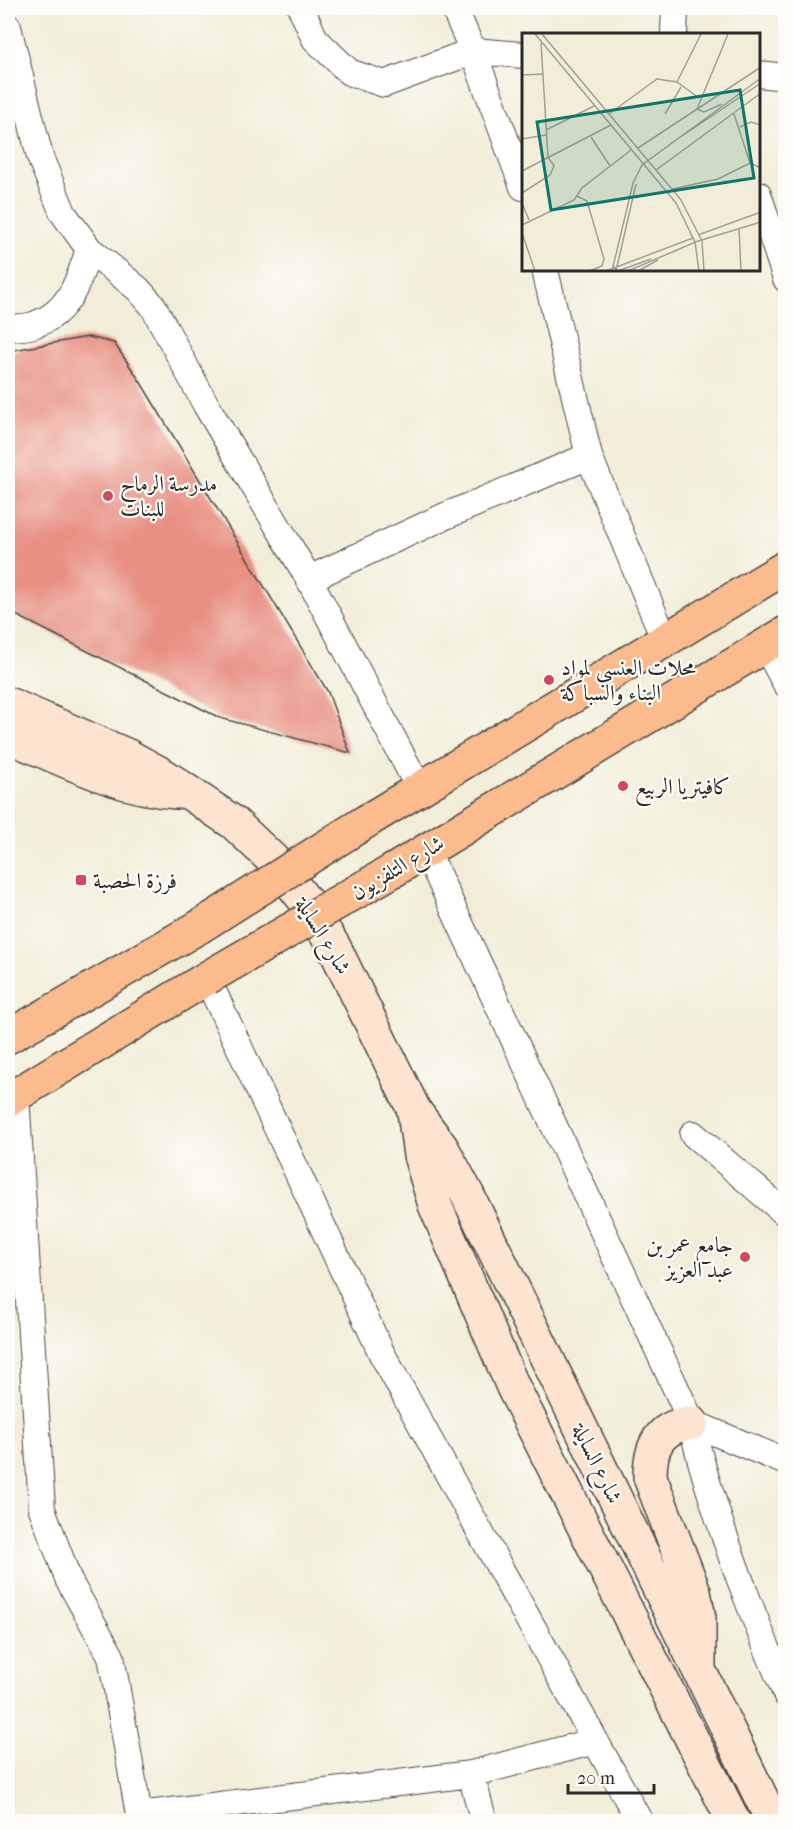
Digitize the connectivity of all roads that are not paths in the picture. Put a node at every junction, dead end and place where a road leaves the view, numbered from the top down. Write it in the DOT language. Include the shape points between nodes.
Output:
graph roads {
  1 [pos="301,8"];
  2 [pos="454,8"];
  3 [pos="675,8"];
  4 [pos="8,27"];
  5 [pos="674,33"];
  6 [pos="473,51"];
  7 [pos="522,55"];
  8 [pos="760,74"];
  9 [pos="786,77"];
  10 [pos="522,184"];
  11 [pos="760,197"];
  12 [pos="89,249"];
  13 [pos="545,272"];
  14 [pos="786,279"];
  15 [pos="8,328"];
  16 [pos="590,456"];
  17 [pos="786,567"];
  18 [pos="309,579"];
  19 [pos="775,639"];
  20 [pos="665,641"];
  21 [pos="786,684"];
  22 [pos="8,704"];
  23 [pos="8,736"];
  24 [pos="418,788"];
  25 [pos="190,793"];
  26 [pos="426,850"];
  27 [pos="207,978"];
  28 [pos="8,1037"];
  29 [pos="12,1098"];
  30 [pos="414,1110"];
  31 [pos="693,1134"];
  32 [pos="786,1214"];
  33 [pos="692,1423"];
  34 [pos="783,1457"];
  35 [pos="699,1672"];
  36 [pos="786,1694"];
  37 [pos="595,1741"];
  38 [pos="471,1774"];
  39 [pos="137,1818"];
  40 [pos="484,1821"];
  41 [pos="640,1821"];
  42 [pos="734,1821"];
  43 [pos="773,1821"];
  1 -- 6 [label="street" via="315,39 349,72 384,84"];
  2 -- 6 [label="street"];
  3 -- 5 [label="street"];
  4 -- 12 [label="street" via="40,157 63,213"];
  6 -- 7 [label="street"];
  6 -- 10 [label="street"];
  8 -- 9 [label="street"];
  11 -- 14 [label="street"];
  12 -- 15 [label="street" via="69,300 55,315 34,325"];
  12 -- 18 [label="street" via="153,306 206,405"];
  13 -- 16 [label="street"];
  16 -- 18 [label="street" via="443,517"];
  16 -- 20 [label="street"];
  17 -- 20 [label="main road"];
  18 -- 24 [label="street"];
  19 -- 21 [label="street"];
  19 -- 26 [label="main road, شارع التلفزيون"];
  20 -- 24 [label="main road"];
  22 -- 25 [label="main road, شارع السايلة" via="128,756"];
  23 -- 25 [label="main road, شارع السايلة" via="116,780 154,790"];
  24 -- 28 [label="main road, bridge" via="199,927"];
  25 -- 30 [label="main road, شارع السايلة" via="234,823 273,860 308,904 334,947"];
  26 -- 27 [label="main road, شارع التلفزيون, bridge"];
  26 -- 33 [label="street"];
  27 -- 29 [label="main road, شارع التلفزيون"];
  27 -- 37 [label="street" via="382,1354"];
  29 -- 39 [label="street" via="42,1509 69,1581 111,1656"];
  30 -- 35 [label="main road, شارع السايلة" via="442,1148 466,1194"];
  30 -- 42 [label="main road, شارع السايلة" via="420,1155 435,1205 513,1387"];
  31 -- 32 [label="street"];
  33 -- 34 [label="street"];
  33 -- 35 [label="main road" via="680,1424 660,1437 653,1447 650,1477 694,1592 701,1645"];
  33 -- 36 [label="street" via="724,1537"];
  35 -- 43 [label="main road, شارع السايلة"];
  37 -- 38 [label="street"];
  37 -- 41 [label="street"];
  38 -- 39 [label="street"];
  38 -- 40 [label="street"];
}
